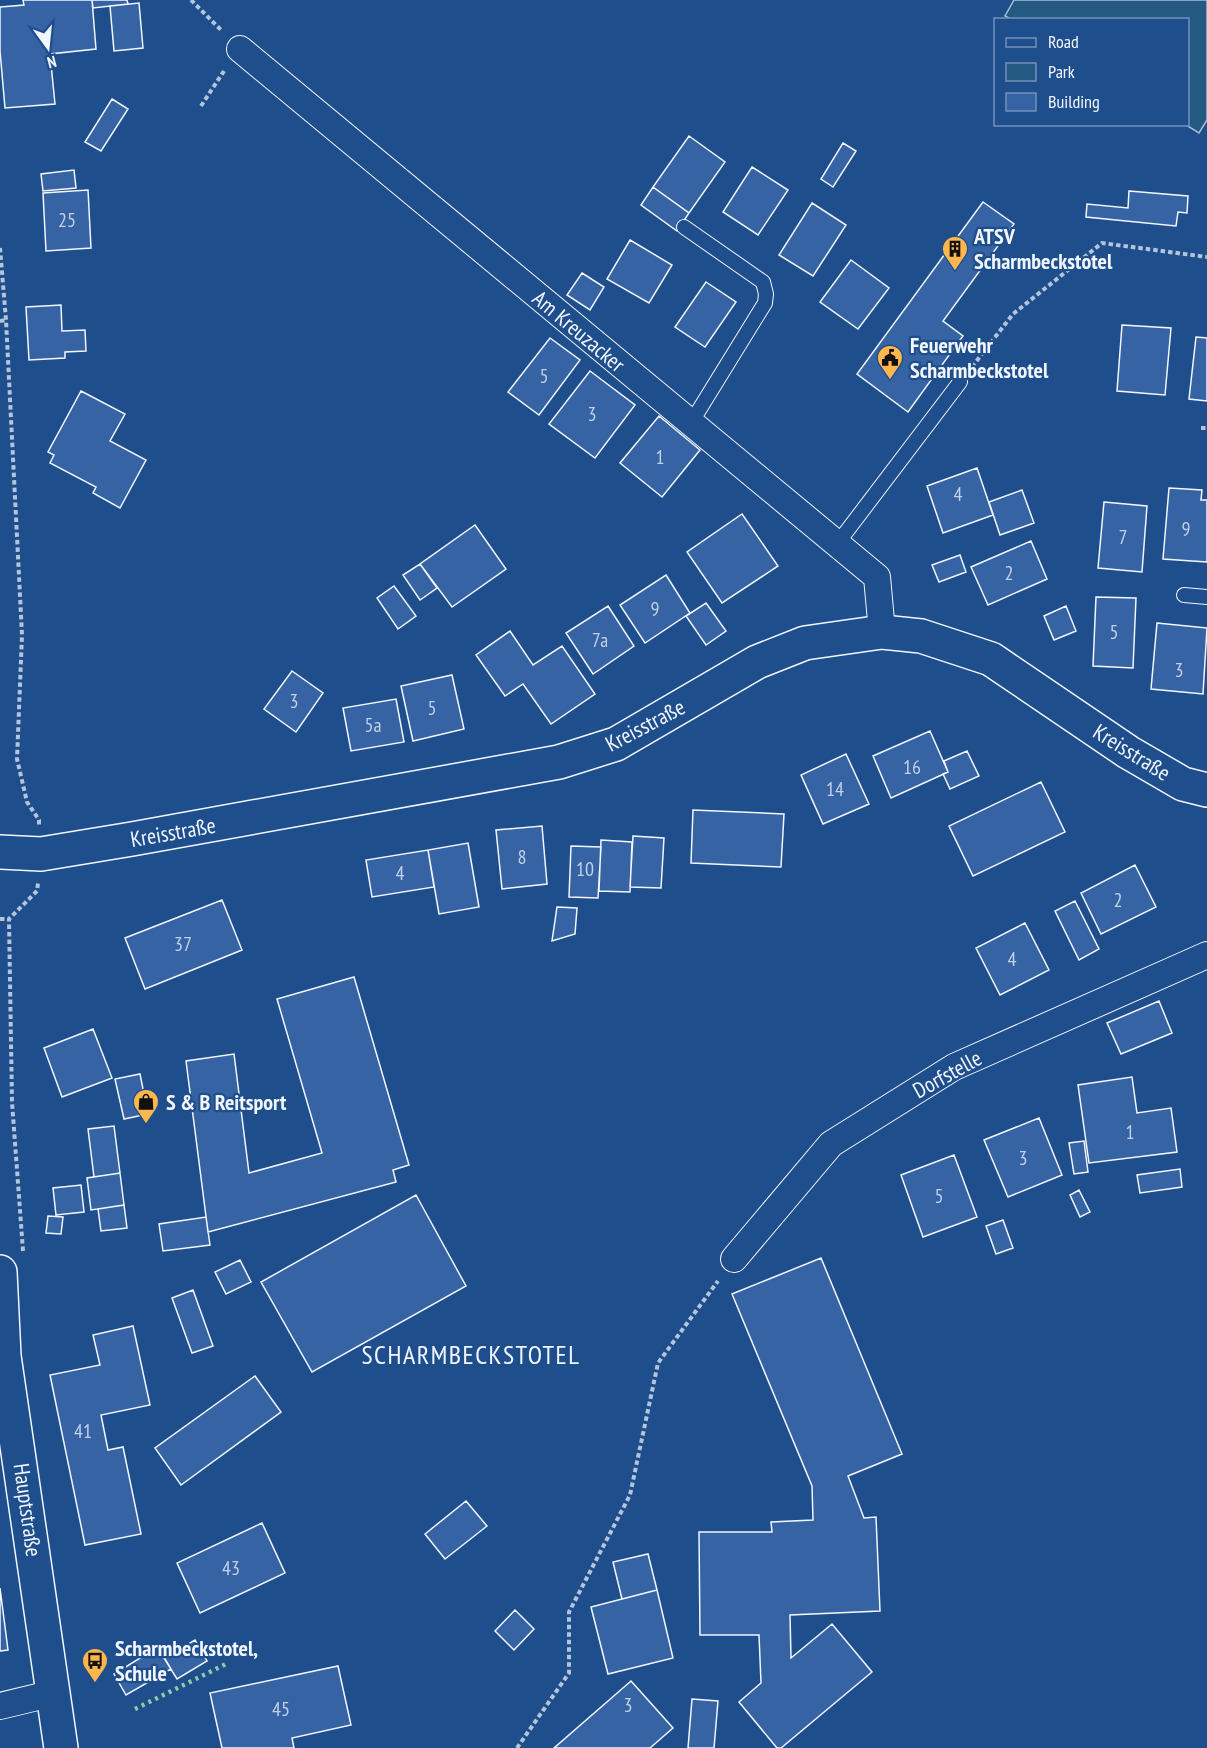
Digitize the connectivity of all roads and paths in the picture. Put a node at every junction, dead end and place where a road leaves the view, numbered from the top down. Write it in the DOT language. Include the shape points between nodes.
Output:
graph roads {
  1 [pos="240,49"];
  2 [pos="684,227"];
  3 [pos="0,248"];
  4 [pos="1207,257"];
  5 [pos="6,320"];
  6 [pos="0,321"];
  7 [pos="960,382"];
  8 [pos="691,423"];
  9 [pos="1201,428"];
  10 [pos="1207,428"];
  11 [pos="837,544"];
  12 [pos="1184,596"];
  13 [pos="1207,597"];
  14 [pos="882,632"];
  15 [pos="1207,790"];
  16 [pos="0,852"];
  17 [pos="41,854"];
  18 [pos="0,919"];
  19 [pos="1207,955"];
  20 [pos="734,1259"];
  21 [pos="0,1272"];
  22 [pos="54,1693"];
  23 [pos="0,1706"];
  24 [pos="61,1748"];
  25 [pos="517,1748"];
  1 -- 8 [label="street, Am Kreuzacker"];
  2 -- 8 [label="lane" via="763,282 766,294 765,303"];
  3 -- 5 [label="path"];
  4 -- 7 [label="path" via="1102,243 1013,314"];
  5 -- 6 [label="path"];
  5 -- 17 [label="path" via="22,635 17,759 27,802 39,820"];
  7 -- 11 [label="lane"];
  8 -- 11 [label="street, Am Kreuzacker"];
  9 -- 10 [label="path"];
  11 -- 14 [label="street, Am Kreuzacker" via="877,577"];
  12 -- 13 [label="lane"];
  14 -- 15 [label="street, Kreisstraße" via="921,636 991,659 1128,752 1183,784"];
  14 -- 17 [label="street, Kreisstraße" via="805,643 757,662 616,744 559,762"];
  16 -- 17 [label="street, Kreisstraße"];
  17 -- 18 [label="path" via="37,891 9,919"];
  19 -- 20 [label="street, Dorfstelle" via="954,1067 831,1144"];
  20 -- 25 [label="path" via="658,1363 630,1495 569,1612 569,1673"];
  21 -- 22 [label="street, Hauptstraße" via="4,1356"];
  22 -- 23 [label="street"];
  22 -- 24 [label="street, Hauptstraße"];
}
